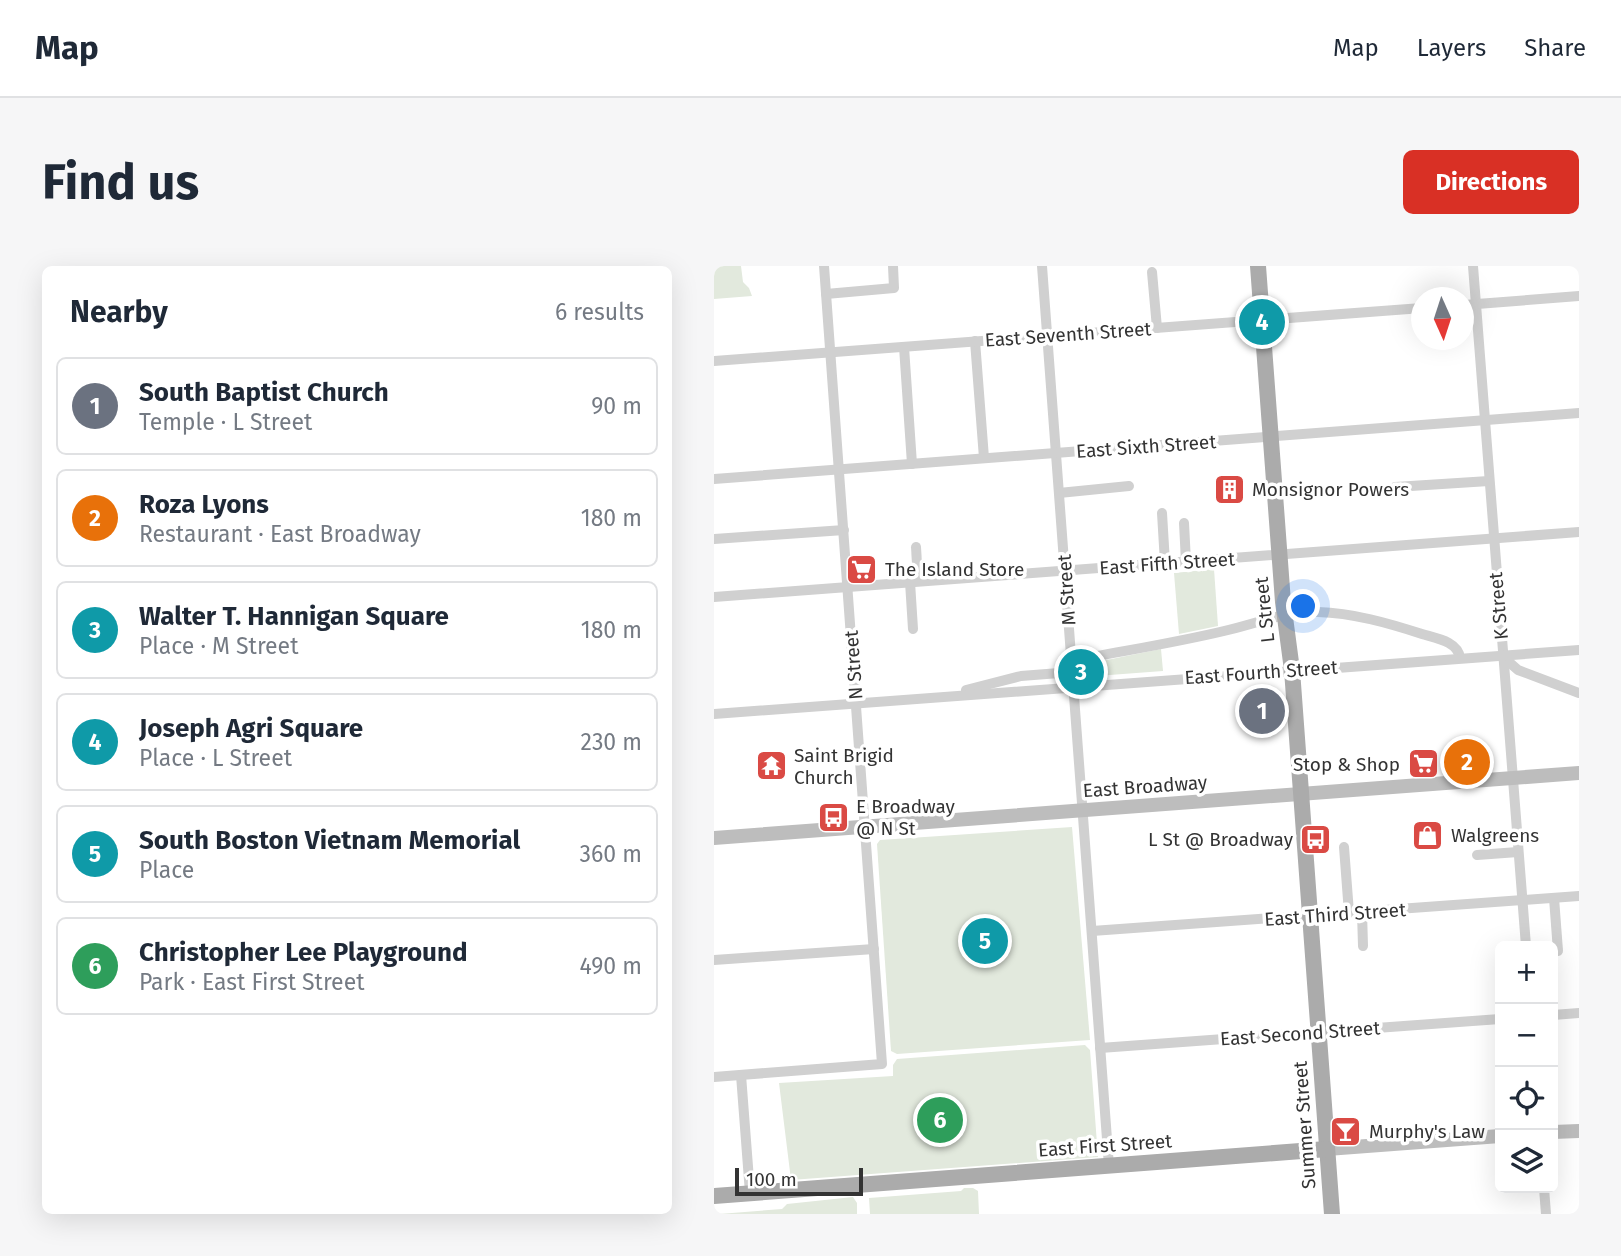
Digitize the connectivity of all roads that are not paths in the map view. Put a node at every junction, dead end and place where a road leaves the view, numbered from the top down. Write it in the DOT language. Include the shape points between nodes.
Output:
graph roads {
  1 [pos="824,266"];
  2 [pos="893,266"];
  3 [pos="1042,266"];
  4 [pos="1258,266"];
  5 [pos="1473,266"];
  6 [pos="1152,272"];
  7 [pos="826,294"];
  8 [pos="1579,296"];
  9 [pos="1476,304"];
  10 [pos="1411,309"];
  11 [pos="1262,320"];
  12 [pos="1157,328"];
  13 [pos="1047,336"];
  14 [pos="975,341"];
  15 [pos="904,346"];
  16 [pos="831,352"];
  17 [pos="714,361"];
  18 [pos="1579,413"];
  19 [pos="1485,420"];
  20 [pos="1270,436"];
  21 [pos="1055,453"];
  22 [pos="984,458"];
  23 [pos="912,464"];
  24 [pos="839,469"];
  25 [pos="714,479"];
  26 [pos="1489,481"];
  27 [pos="1129,486"];
  28 [pos="1395,487"];
  29 [pos="1059,494"];
  30 [pos="1162,513"];
  31 [pos="1184,523"];
  32 [pos="844,530"];
  33 [pos="1579,532"];
  34 [pos="1493,538"];
  35 [pos="714,539"];
  36 [pos="916,547"];
  37 [pos="1280,554"];
  38 [pos="1186,562"];
  39 [pos="1165,563"];
  40 [pos="1064,571"];
  41 [pos="914,582"];
  42 [pos="848,587"];
  43 [pos="714,597"];
  44 [pos="1284,614"];
  45 [pos="914,629"];
  46 [pos="1579,650"];
  47 [pos="1502,656"];
  48 [pos="1460,658"];
  49 [pos="1072,666"];
  50 [pos="1292,670"];
  51 [pos="1074,686"];
  52 [pos="1579,692"];
  53 [pos="943,696"];
  54 [pos="856,703"];
  55 [pos="714,714"];
  56 [pos="1579,773"];
  57 [pos="1512,778"];
  58 [pos="1301,794"];
  59 [pos="1083,810"];
  60 [pos="865,826"];
  61 [pos="714,838"];
  62 [pos="1344,847"];
  63 [pos="1518,852"];
  64 [pos="1477,855"];
  65 [pos="1579,896"];
  66 [pos="1554,898"];
  67 [pos="1522,900"];
  68 [pos="1362,912"];
  69 [pos="1349,914"];
  70 [pos="1310,916"];
  71 [pos="1092,931"];
  72 [pos="1525,941"];
  73 [pos="1557,941"];
  74 [pos="1363,946"];
  75 [pos="874,949"];
  76 [pos="714,960"];
  77 [pos="1579,1013"];
  78 [pos="1558,1015"];
  79 [pos="1495,1019"];
  80 [pos="1318,1032"];
  81 [pos="1100,1048"];
  82 [pos="741,1075"];
  83 [pos="714,1077"];
  84 [pos="1579,1130"];
  85 [pos="1558,1132"];
  86 [pos="1495,1136"];
  87 [pos="1327,1149"];
  88 [pos="1109,1166"];
  89 [pos="1544,1193"];
  90 [pos="750,1194"];
  91 [pos="714,1196"];
  92 [pos="1332,1214"];
  93 [pos="1546,1214"];
  1 -- 7 [label="street, N Street"];
  2 -- 7 [label="street" via="894,288"];
  3 -- 13 [label="street, M Street"];
  4 -- 11 [label="main road, L Street"];
  5 -- 9 [label="street, K Street"];
  6 -- 12 [label="street"];
  7 -- 16 [label="street, N Street"];
  8 -- 9 [label="street"];
  9 -- 19 [label="street, K Street"];
  10 -- 11 [label="street, East Seventh Street"];
  11 -- 12 [label="street, East Seventh Street"];
  11 -- 20 [label="main road, L Street"];
  12 -- 13 [label="street, East Seventh Street"];
  13 -- 14 [label="street, East Seventh Street"];
  13 -- 21 [label="street, M Street"];
  14 -- 15 [label="street, East Seventh Street"];
  14 -- 22 [label="street"];
  15 -- 16 [label="street, East Seventh Street"];
  15 -- 23 [label="street"];
  16 -- 17 [label="street, East Seventh Street"];
  16 -- 24 [label="street, N Street"];
  18 -- 19 [label="street, East Sixth Street"];
  19 -- 20 [label="street, East Sixth Street"];
  19 -- 26 [label="street, K Street"];
  20 -- 21 [label="street, East Sixth Street"];
  20 -- 37 [label="main road, L Street"];
  21 -- 22 [label="street, East Sixth Street"];
  21 -- 29 [label="street, M Street"];
  22 -- 23 [label="street, East Sixth Street"];
  23 -- 24 [label="street, East Sixth Street"];
  24 -- 25 [label="street, East Sixth Street"];
  24 -- 32 [label="street, N Street"];
  26 -- 28 [label="street"];
  26 -- 34 [label="street, K Street"];
  27 -- 29 [label="street"];
  29 -- 40 [label="street, M Street"];
  30 -- 39 [label="street"];
  31 -- 38 [label="street"];
  32 -- 35 [label="street"];
  32 -- 42 [label="street, N Street"];
  33 -- 34 [label="street, East Fifth Street"];
  34 -- 37 [label="street, East Fifth Street"];
  34 -- 47 [label="street, K Street"];
  36 -- 41 [label="street"];
  37 -- 38 [label="street, East Fifth Street"];
  37 -- 44 [label="main road, L Street"];
  38 -- 39 [label="street, East Fifth Street"];
  39 -- 40 [label="street, East Fifth Street"];
  40 -- 41 [label="street, East Fifth Street"];
  40 -- 49 [label="street, M Street"];
  41 -- 42 [label="street, East Fifth Street"];
  41 -- 45 [label="street"];
  42 -- 43 [label="street, East Fifth Street"];
  42 -- 54 [label="street, N Street"];
  44 -- 48 [label="street, East Fourth Street" via="1324,612 1371,619 1450,644"];
  44 -- 49 [label="street, East Fourth Street"];
  44 -- 50 [label="main road, L Street"];
  46 -- 47 [label="street, East Fourth Street"];
  47 -- 48 [label="street, East Fourth Street"];
  47 -- 52 [label="street" via="1518,670"];
  47 -- 57 [label="street, K Street"];
  48 -- 50 [label="street, East Fourth Street"];
  49 -- 51 [label="street, M Street"];
  49 -- 53 [label="street, East Fourth Street"];
  50 -- 51 [label="street, East Fourth Street"];
  50 -- 58 [label="main road, L Street"];
  51 -- 53 [label="street, East Fourth Street"];
  51 -- 59 [label="street, M Street"];
  53 -- 54 [label="street, East Fourth Street"];
  54 -- 55 [label="street, East Fourth Street"];
  54 -- 60 [label="street, N Street"];
  56 -- 57 [label="main road, East Broadway"];
  57 -- 58 [label="main road, East Broadway"];
  57 -- 63 [label="street, K Street"];
  58 -- 59 [label="main road, East Broadway"];
  58 -- 70 [label="main road, L Street"];
  59 -- 60 [label="main road, East Broadway"];
  59 -- 71 [label="street, M Street"];
  60 -- 61 [label="main road, East Broadway"];
  60 -- 75 [label="street, N Street"];
  62 -- 69 [label="street"];
  63 -- 64 [label="street"];
  63 -- 67 [label="street, K Street"];
  65 -- 66 [label="street, East Third Street"];
  66 -- 67 [label="street, East Third Street"];
  66 -- 73 [label="street"];
  67 -- 68 [label="street, East Third Street"];
  67 -- 72 [label="street, K Street"];
  68 -- 69 [label="street, East Third Street"];
  68 -- 74 [label="street"];
  69 -- 70 [label="street, East Third Street"];
  70 -- 71 [label="street, East Third Street"];
  70 -- 80 [label="main road, L Street"];
  71 -- 81 [label="street, M Street"];
  75 -- 76 [label="street"];
  75 -- 82 [label="street, N Street" via="882,1065"];
  77 -- 78 [label="street"];
  79 -- 80 [label="street, East Second Street"];
  80 -- 81 [label="street, East Second Street"];
  80 -- 87 [label="main road, Summer Street"];
  81 -- 88 [label="street, M Street"];
  82 -- 83 [label="street"];
  82 -- 90 [label="street"];
  84 -- 85 [label="main road"];
  86 -- 87 [label="main road, East First Street"];
  87 -- 88 [label="main road, East First Street"];
  87 -- 92 [label="main road, Summer Street"];
  88 -- 90 [label="main road, East First Street"];
  89 -- 93 [label="street"];
  90 -- 91 [label="main road, East First Street"];
}
